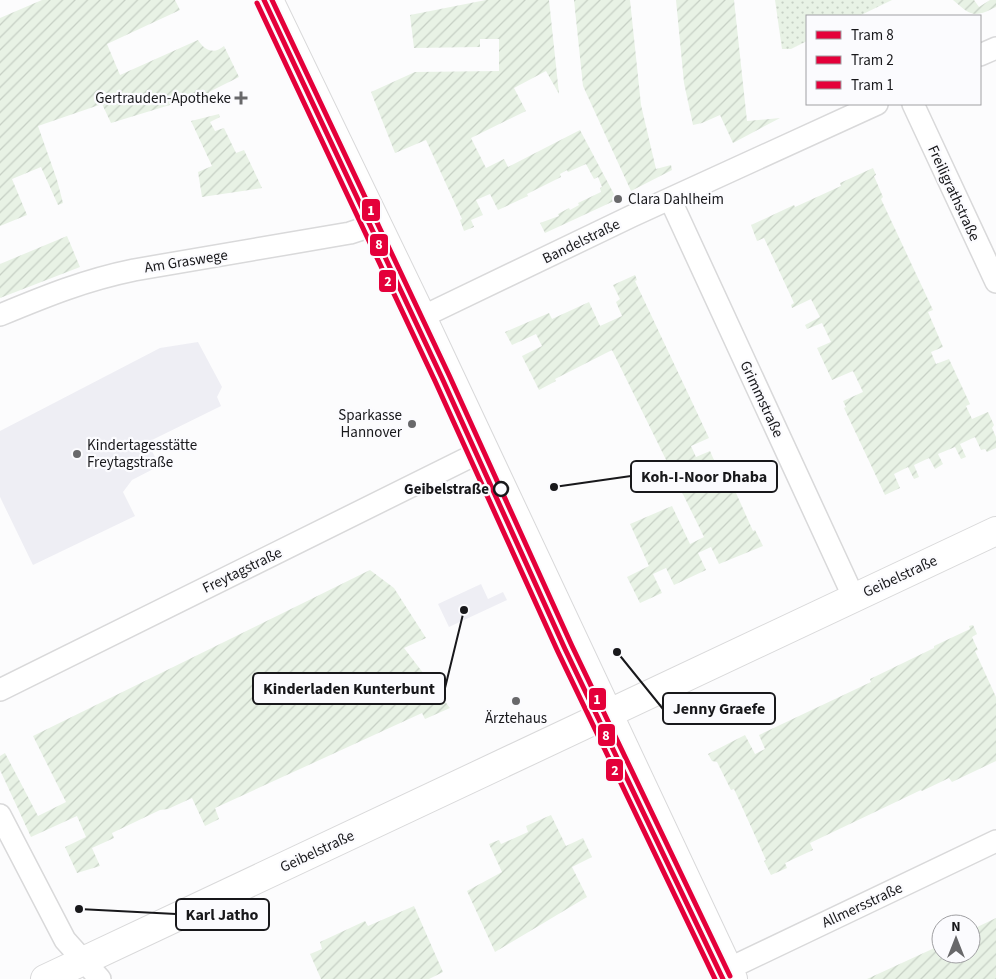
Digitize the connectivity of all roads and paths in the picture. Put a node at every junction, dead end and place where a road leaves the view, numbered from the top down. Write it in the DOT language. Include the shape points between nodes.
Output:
graph roads {
  1 [pos="269,0"];
  2 [pos="996,48"];
  3 [pos="981,55"];
  4 [pos="875,105"];
  5 [pos="913,105"];
  6 [pos="670,199"];
  7 [pos="377,224"];
  8 [pos="996,282"];
  9 [pos="0,315"];
  10 [pos="422,317"];
  11 [pos="484,450"];
  12 [pos="996,531"];
  13 [pos="854,598"];
  14 [pos="0,690"];
  15 [pos="608,714"];
  16 [pos="0,815"];
  17 [pos="996,841"];
  18 [pos="91,970"];
  19 [pos="731,974"];
  20 [pos="45,979"];
  1 -- 7 [label="main road"];
  2 -- 3 [label="street"];
  4 -- 6 [label="street, Bandelstraße"];
  5 -- 8 [label="street, Freiligrathstraße"];
  6 -- 10 [label="street, Bandelstraße"];
  6 -- 13 [label="street, Grimmstraße"];
  7 -- 9 [label="street, Am Graswege" via="350,234 99,277"];
  7 -- 10 [label="main road"];
  10 -- 11 [label="main road"];
  11 -- 14 [label="street, Freytagstraße"];
  11 -- 15 [label="main road"];
  12 -- 13 [label="main road, Geibelstraße"];
  13 -- 15 [label="main road, Geibelstraße"];
  15 -- 18 [label="main road, Geibelstraße"];
  15 -- 19 [label="main road"];
  16 -- 18 [label="street" via="65,940"];
  17 -- 19 [label="street, Allmersstraße"];
  18 -- 20 [label="main road, Geibelstraße"];
}
